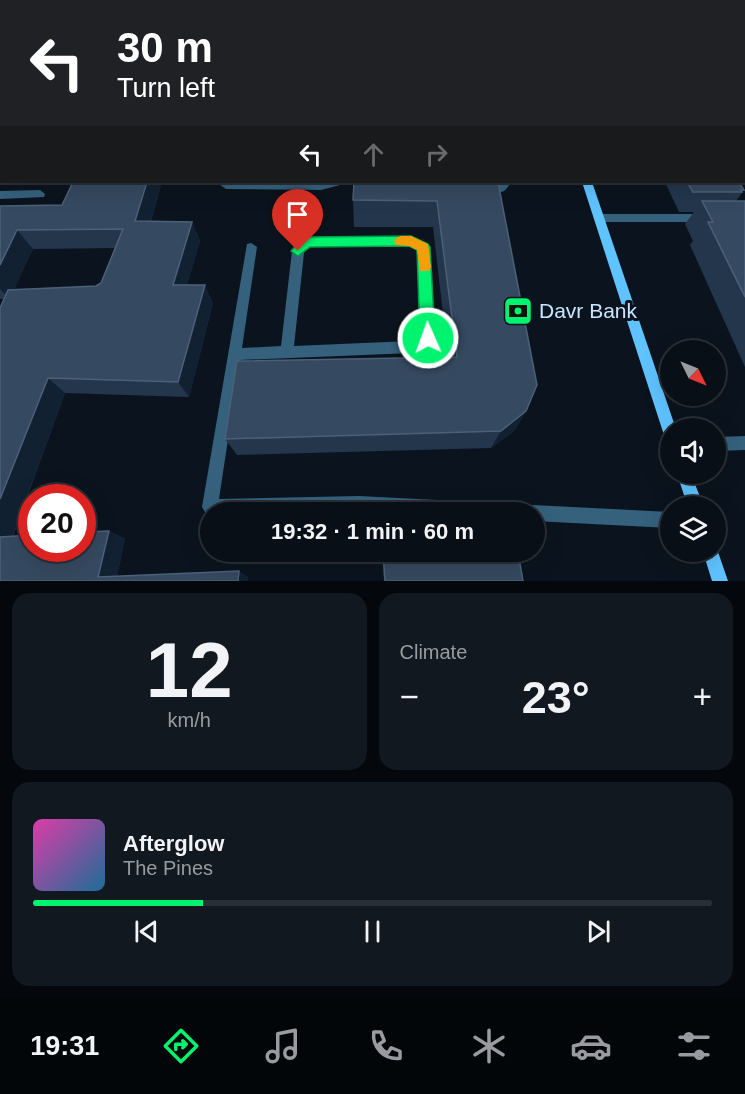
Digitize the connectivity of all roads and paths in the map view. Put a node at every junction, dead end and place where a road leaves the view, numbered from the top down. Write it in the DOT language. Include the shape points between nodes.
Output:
graph roads {
  1 [pos="223,183"];
  2 [pos="332,183"];
  3 [pos="505,183"];
  4 [pos="587,183"];
  5 [pos="468,188"];
  6 [pos="40,194"];
  7 [pos="0,195"];
  8 [pos="599,218"];
  9 [pos="711,218"];
  10 [pos="251,247"];
  11 [pos="287,352"];
  12 [pos="234,354"];
  13 [pos="665,418"];
  14 [pos="745,443"];
  15 [pos="726,444"];
  16 [pos="211,502"];
  17 [pos="545,514"];
  18 [pos="660,519"];
  19 [pos="714,562"];
  20 [pos="720,581"];
  1 -- 2 [label="lane"];
  3 -- 5 [label="lane" via="501,188"];
  4 -- 8 [label="main road"];
  6 -- 7 [label="lane"];
  8 -- 9 [label="lane"];
  8 -- 13 [label="main road"];
  10 -- 12 [label="lane"];
  11 -- 11 [label="lane" via="412,347 428,338 424,247 411,241 307,242 298,251"];
  11 -- 12 [label="lane"];
  12 -- 16 [label="lane"];
  14 -- 15 [label="lane"];
  17 -- 18 [label="lane"];
  19 -- 20 [label="main road"];
}
